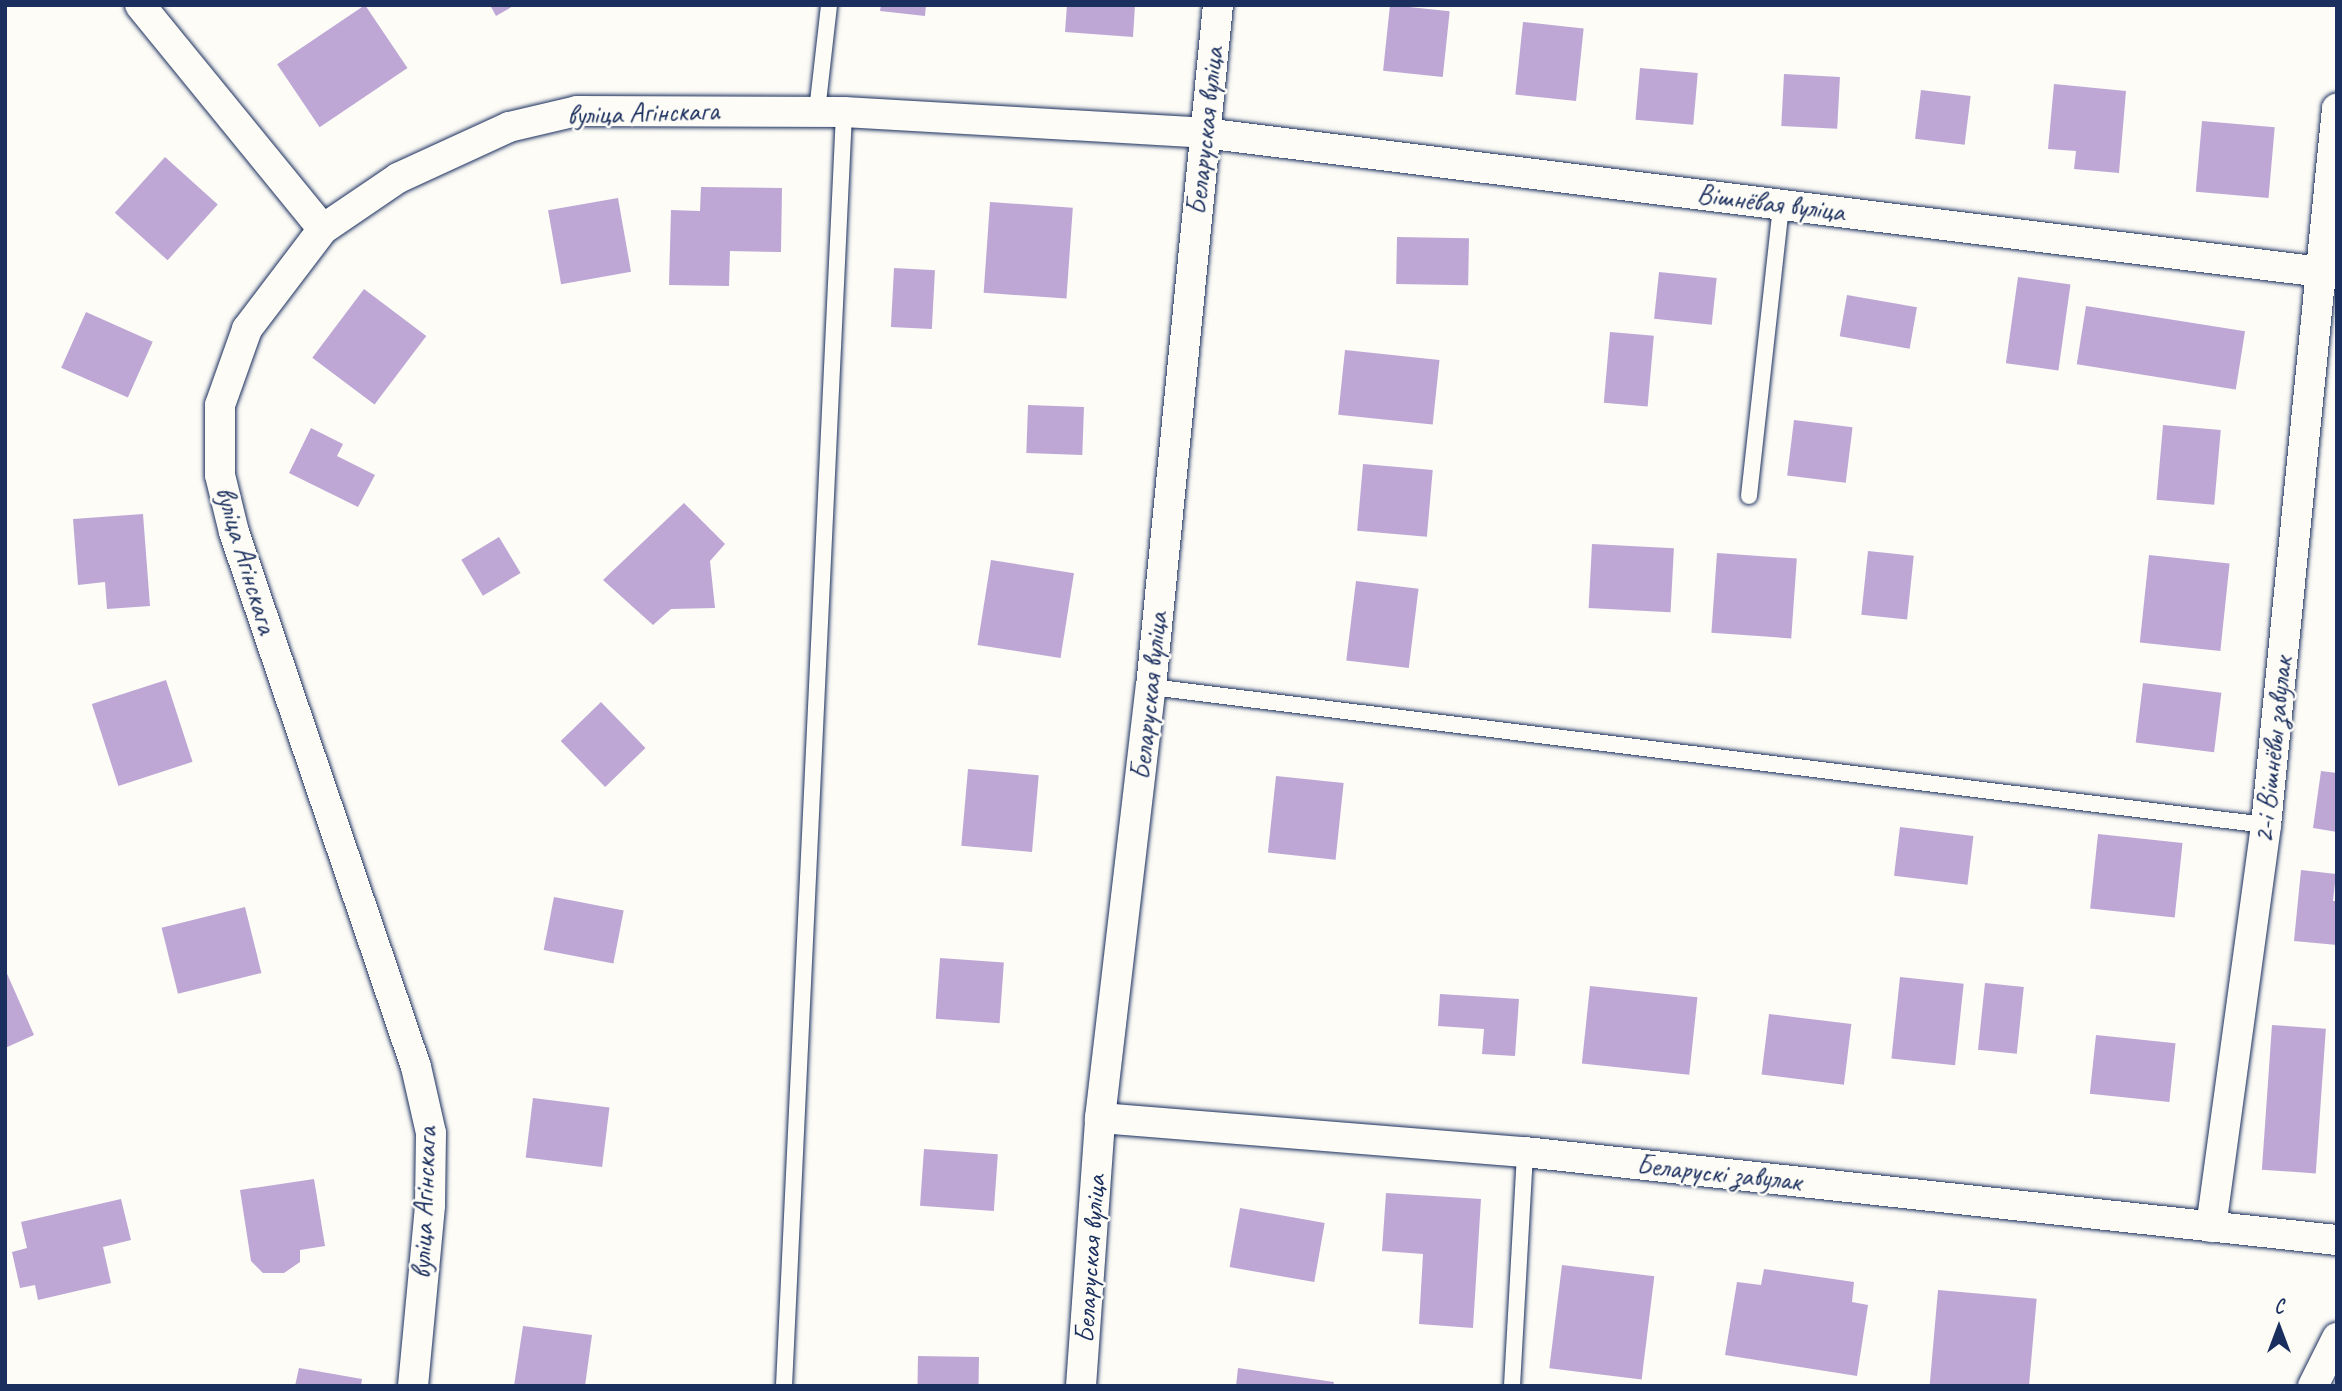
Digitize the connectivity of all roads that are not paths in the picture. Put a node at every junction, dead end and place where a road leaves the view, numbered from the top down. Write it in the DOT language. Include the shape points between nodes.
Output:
graph roads {
  1 [pos="140,5"];
  2 [pos="829,5"];
  3 [pos="1218,5"];
  4 [pos="2337,109"];
  5 [pos="831,112"];
  6 [pos="1204,133"];
  7 [pos="1781,204"];
  8 [pos="323,229"];
  9 [pos="2328,272"];
  10 [pos="1749,496"];
  11 [pos="1151,687"];
  12 [pos="2266,825"];
  13 [pos="1100,1118"];
  14 [pos="1525,1152"];
  15 [pos="2211,1227"];
  16 [pos="2337,1240"];
  17 [pos="2337,1338"];
  18 [pos="413,1386"];
  19 [pos="784,1386"];
  20 [pos="1081,1386"];
  21 [pos="1512,1386"];
  22 [pos="2313,1386"];
  1 -- 8 [label="street"];
  2 -- 5 [label="lane"];
  3 -- 6 [label="street, Беларуская вуліца"];
  4 -- 9 [label="street, 2-і Вішнёвы завулак"];
  5 -- 6 [label="street, вуліца Агінскага"];
  5 -- 8 [label="street, вуліца Агінскага" via="577,111 509,127 398,178"];
  5 -- 19 [label="lane"];
  6 -- 7 [label="street, Вішнёвая вуліца"];
  6 -- 11 [label="street, Беларуская вуліца"];
  7 -- 9 [label="street, Вішнёвая вуліца"];
  7 -- 10 [label="lane"];
  8 -- 18 [label="street, вуліца Агінскага" via="247,329 220,405 220,475 234,532 416,1067 431,1133 430,1205"];
  9 -- 12 [label="street, 2-і Вішнёвы завулак"];
  11 -- 12 [label="lane"];
  11 -- 13 [label="street, Беларуская вуліца"];
  12 -- 15 [label="street, 2-і Вішнёвы завулак"];
  13 -- 14 [label="street, Беларускі завулак"];
  13 -- 20 [label="street, Беларуская вуліца"];
  14 -- 15 [label="street, Беларускі завулак"];
  14 -- 21 [label="lane"];
  15 -- 16 [label="street, Беларускі завулак"];
  17 -- 22 [label="street"];
}
